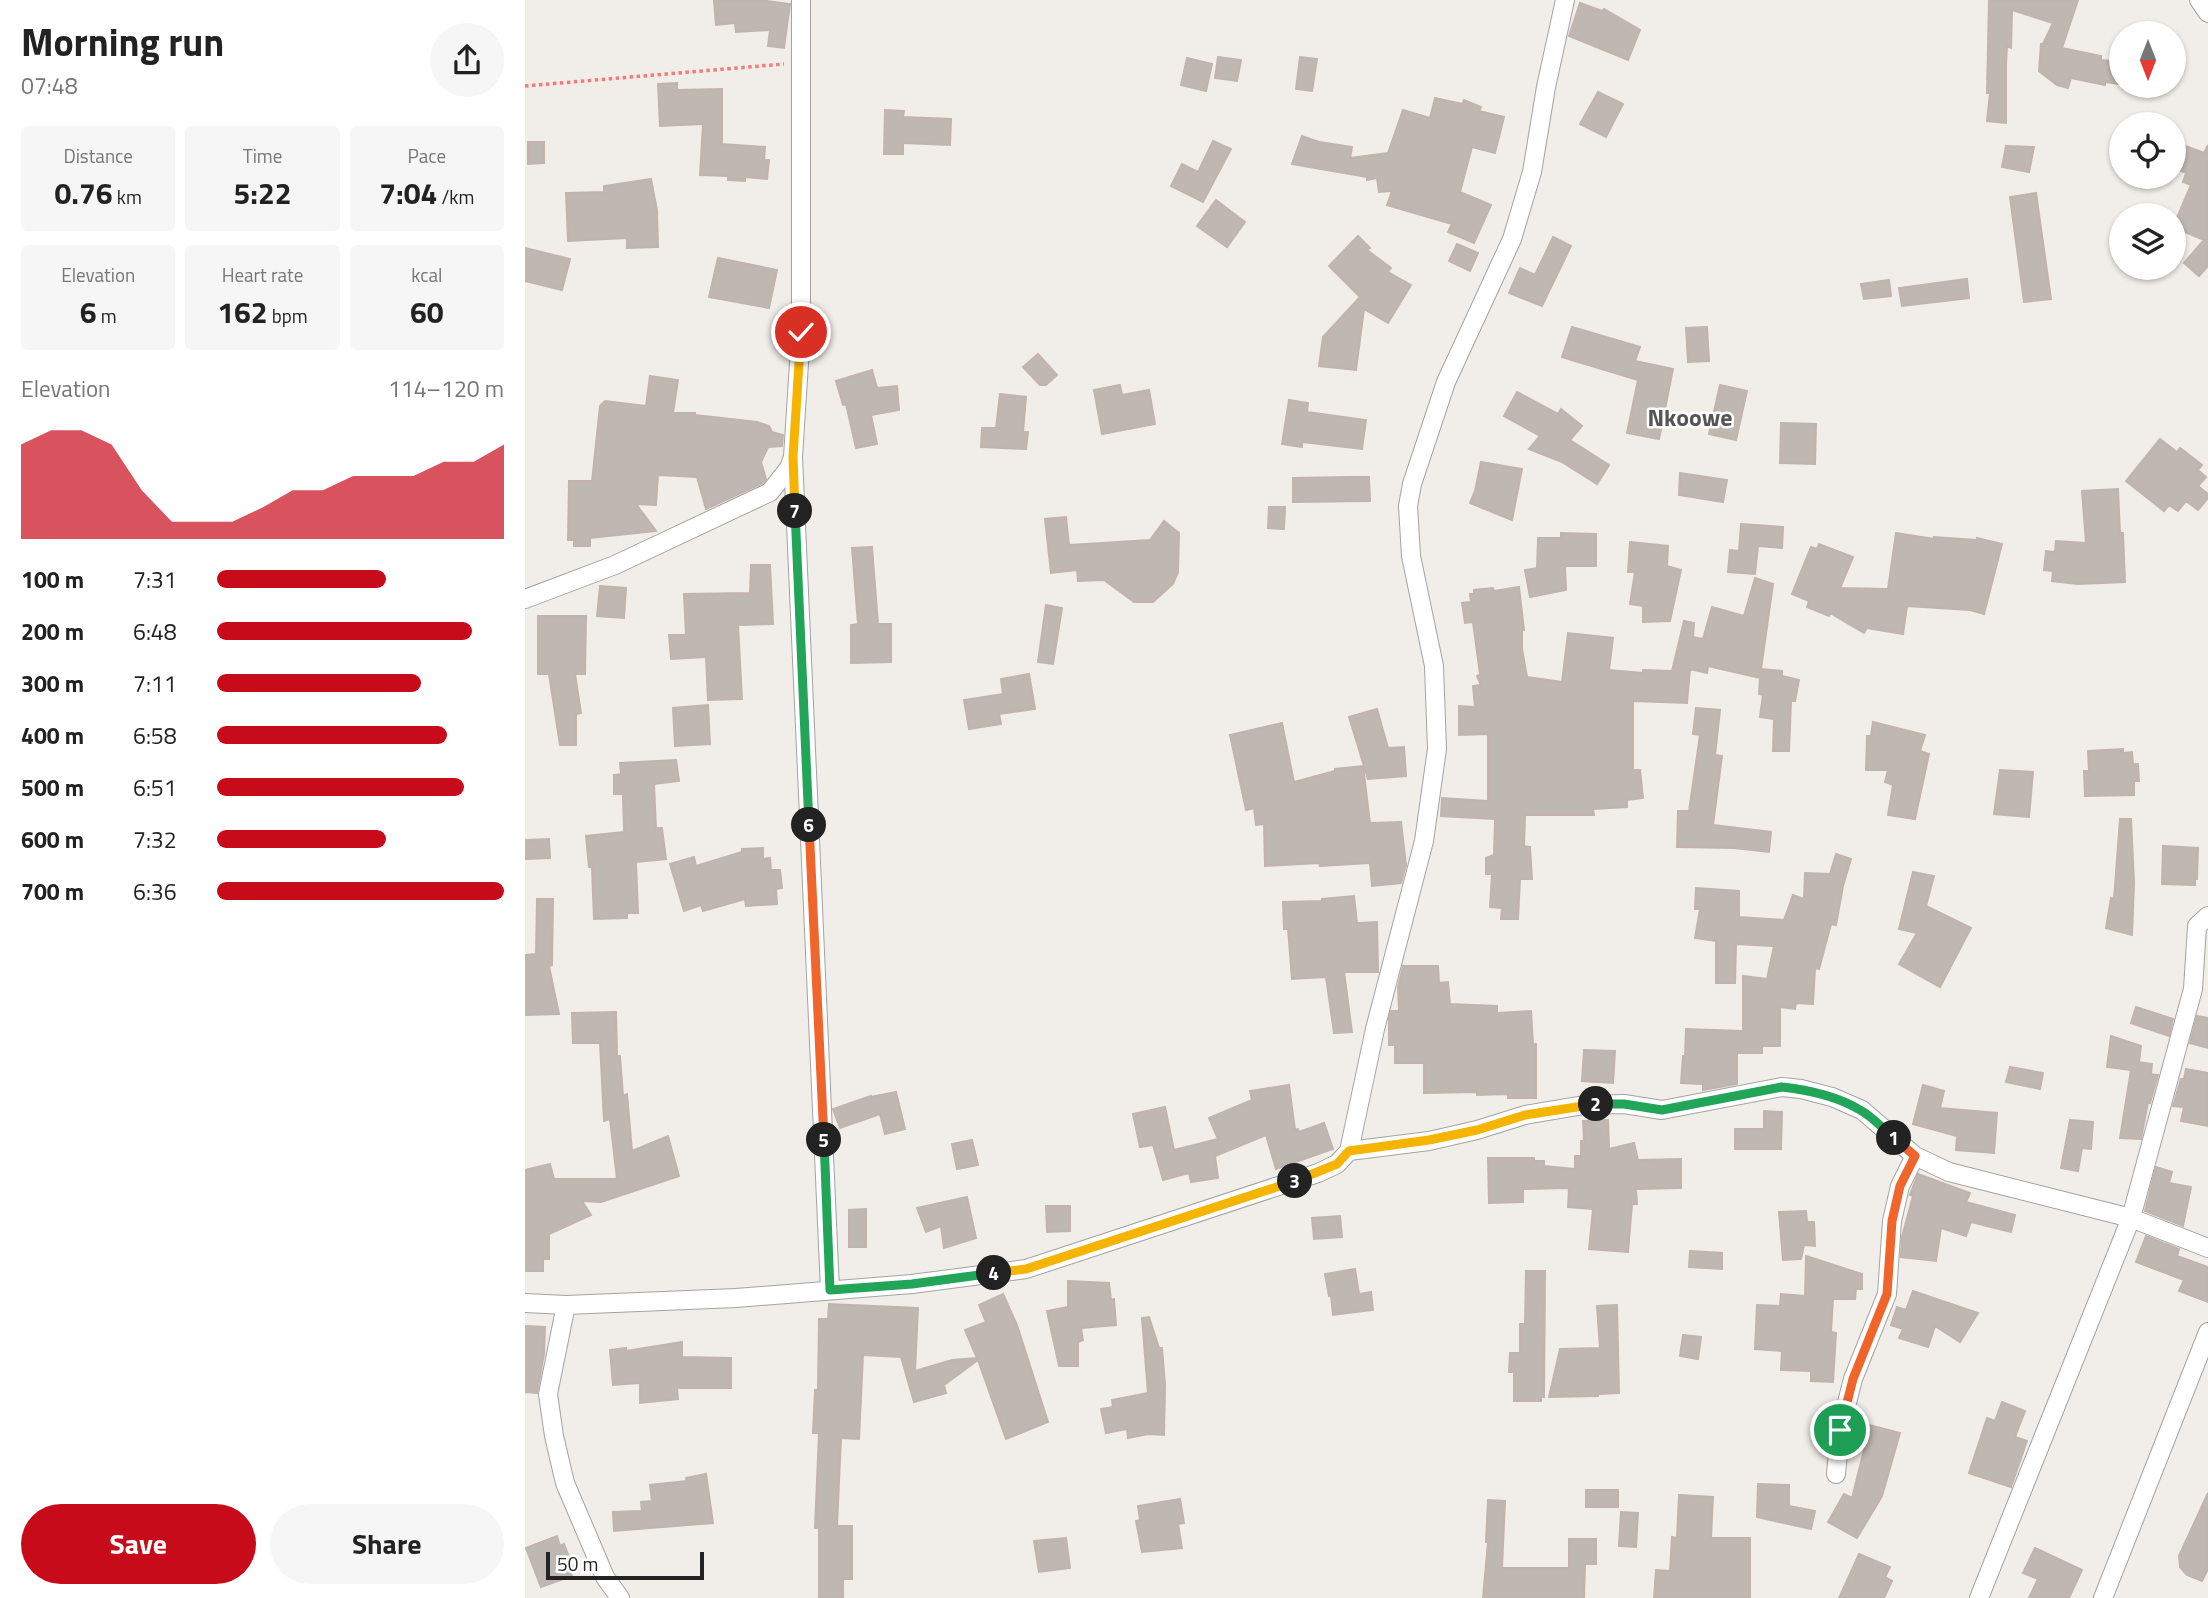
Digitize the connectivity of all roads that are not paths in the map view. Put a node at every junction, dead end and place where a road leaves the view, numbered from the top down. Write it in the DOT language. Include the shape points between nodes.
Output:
graph roads {
  1 [pos="801,0"];
  2 [pos="1565,0"];
  3 [pos="2199,0"];
  4 [pos="2208,13"];
  5 [pos="793,457"];
  6 [pos="525,599"];
  7 [pos="2208,916"];
  8 [pos="1349,1151"];
  9 [pos="1915,1156"];
  10 [pos="2131,1217"];
  11 [pos="2208,1248"];
  12 [pos="830,1290"];
  13 [pos="525,1303"];
  14 [pos="566,1305"];
  15 [pos="2208,1332"];
  16 [pos="1836,1474"];
  17 [pos="620,1598"];
  18 [pos="1979,1598"];
  19 [pos="2103,1598"];
  1 -- 5 [label="street" via="801,332"];
  2 -- 8 [label="street" via="1532,172 1512,239 1446,382 1412,484 1408,506 1411,556 1434,666 1437,749 1424,841"];
  3 -- 4 [label="street"];
  5 -- 6 [label="street" via="770,492 615,565"];
  5 -- 12 [label="street"];
  7 -- 10 [label="street" via="2197,926 2193,989"];
  8 -- 9 [label="street" via="1429,1140 1584,1105 1624,1104 1662,1110 1782,1087 1832,1097 1862,1110"];
  8 -- 12 [label="street" via="1337,1164 1318,1173 1026,1269"];
  9 -- 10 [label="street" via="1949,1172"];
  9 -- 16 [label="street" via="1900,1186 1892,1221 1887,1294 1853,1379 1840,1430"];
  10 -- 11 [label="street"];
  10 -- 18 [label="street"];
  12 -- 14 [label="street"];
  13 -- 14 [label="street"];
  14 -- 17 [label="street" via="548,1394 554,1436 565,1483 605,1577"];
  15 -- 19 [label="street"];
}
